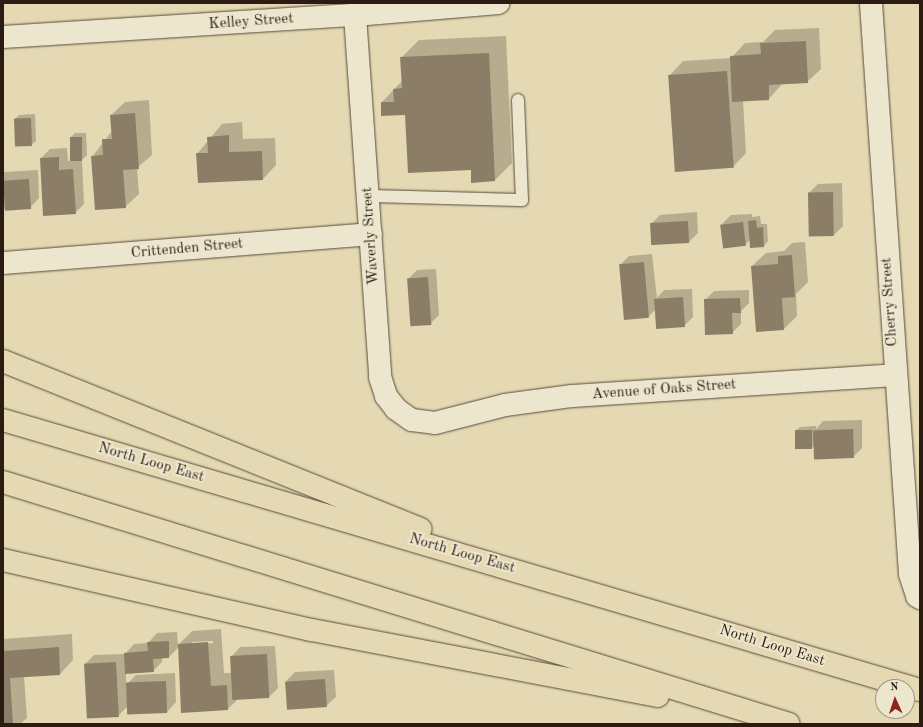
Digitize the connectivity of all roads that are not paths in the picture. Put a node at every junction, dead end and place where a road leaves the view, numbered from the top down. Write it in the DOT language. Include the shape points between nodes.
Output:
graph roads {
  1 [pos="499,3"];
  2 [pos="871,3"];
  3 [pos="355,15"];
  4 [pos="3,37"];
  5 [pos="518,100"];
  6 [pos="368,196"];
  7 [pos="371,234"];
  8 [pos="3,263"];
  9 [pos="3,361"];
  10 [pos="895,375"];
  11 [pos="3,420"];
  12 [pos="435,423"];
  13 [pos="3,482"];
  14 [pos="3,560"];
  15 [pos="543,578"];
  16 [pos="920,598"];
  17 [pos="920,690"];
  18 [pos="766,717"];
  19 [pos="789,724"];
  1 -- 3 [label="street, Kelley Street"];
  2 -- 10 [label="street, Cherry Street"];
  3 -- 4 [label="street, Kelley Street"];
  3 -- 6 [label="street, Waverly Street"];
  5 -- 6 [label="lane" via="522,200"];
  6 -- 7 [label="street, Waverly Street"];
  7 -- 8 [label="street, Crittenden Street"];
  7 -- 12 [label="street, Waverly Street" via="380,376 386,396 396,409 412,420"];
  9 -- 15 [label="highway"];
  10 -- 12 [label="street, Avenue of Oaks Street" via="532,400"];
  10 -- 16 [label="street, Cherry Street" via="910,574"];
  11 -- 15 [label="highway, North Loop East"];
  13 -- 18 [label="highway"];
  14 -- 18 [label="highway" via="312,630"];
  15 -- 17 [label="highway, North Loop East"];
  18 -- 19 [label="highway"];
}
